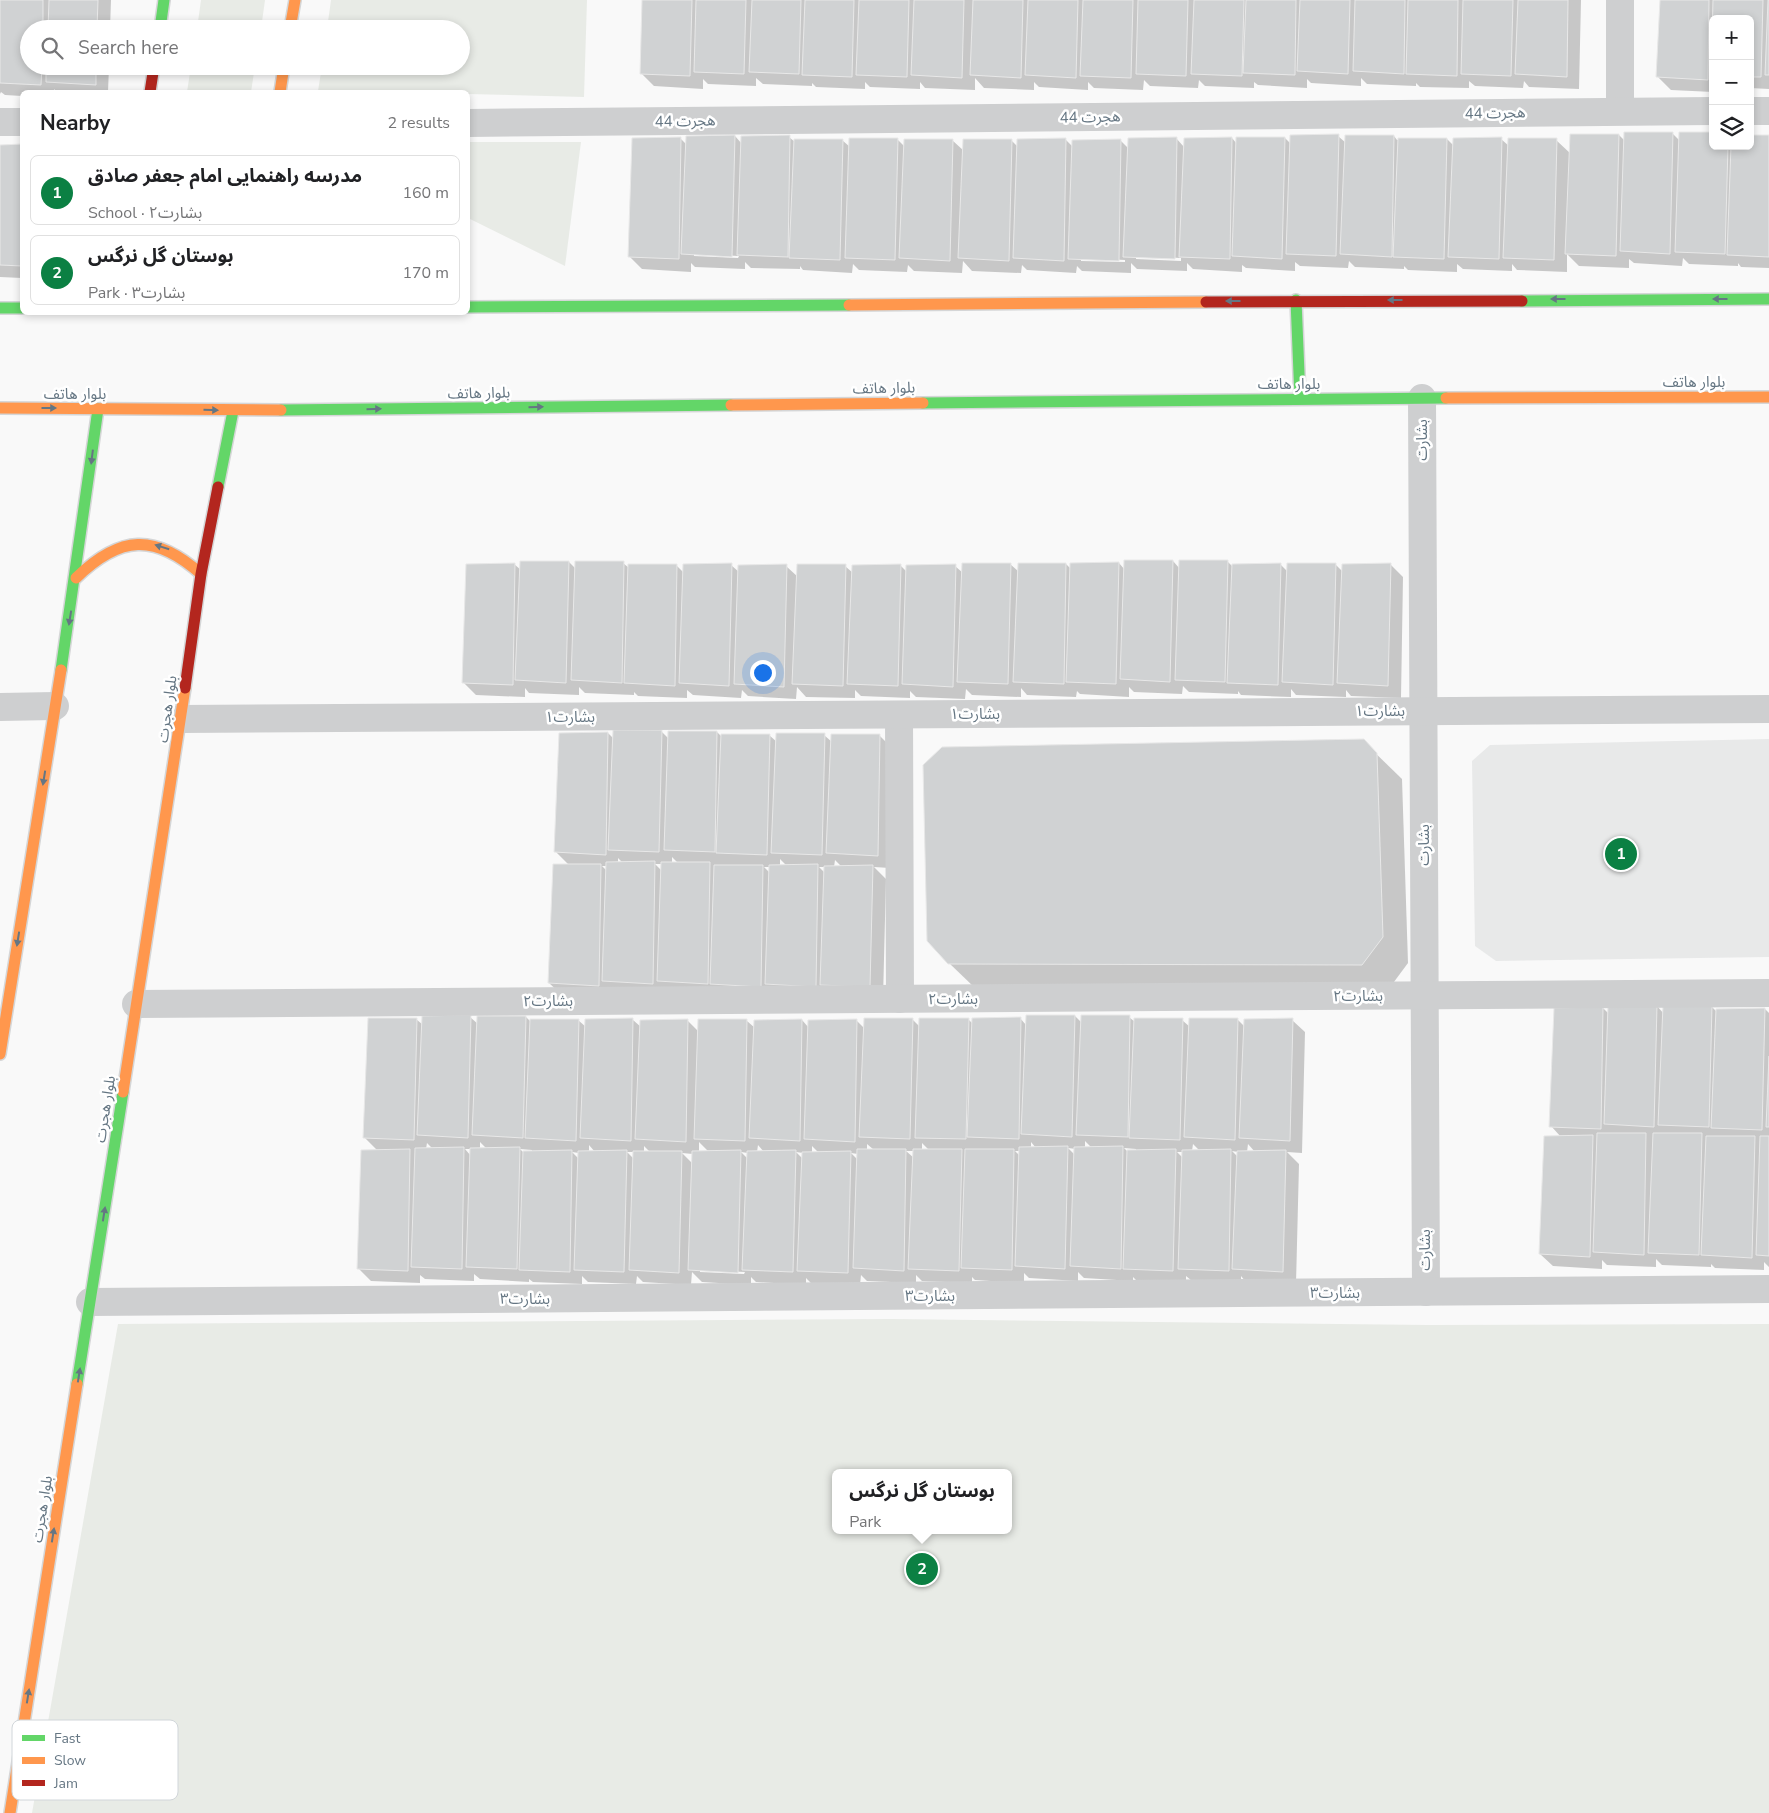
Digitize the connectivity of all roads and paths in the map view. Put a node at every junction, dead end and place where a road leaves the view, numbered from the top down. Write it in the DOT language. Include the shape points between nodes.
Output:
graph roads {
  1 [pos="164,0"];
  2 [pos="294,0"];
  3 [pos="1620,0"];
  4 [pos="161,20"];
  5 [pos="291,20"];
  6 [pos="153,75"];
  7 [pos="283,75"];
  8 [pos="150,90"];
  9 [pos="280,90"];
  10 [pos="1709,111"];
  11 [pos="1754,111"];
  12 [pos="1769,111"];
  13 [pos="1620,112"];
  14 [pos="0,122"];
  15 [pos="20,122"];
  16 [pos="470,124"];
  17 [pos="1769,299"];
  18 [pos="1296,300"];
  19 [pos="470,307"];
  20 [pos="0,308"];
  21 [pos="20,308"];
  22 [pos="1769,397"];
  23 [pos="1300,398"];
  24 [pos="1422,398"];
  25 [pos="0,408"];
  26 [pos="98,409"];
  27 [pos="234,411"];
  28 [pos="201,574"];
  29 [pos="76,578"];
  30 [pos="55,706"];
  31 [pos="0,707"];
  32 [pos="1769,708"];
  33 [pos="1423,711"];
  34 [pos="899,715"];
  35 [pos="182,720"];
  36 [pos="1769,993"];
  37 [pos="5,994"];
  38 [pos="1425,995"];
  39 [pos="900,999"];
  40 [pos="136,1004"];
  41 [pos="0,1054"];
  42 [pos="1769,1289"];
  43 [pos="1426,1292"];
  44 [pos="90,1302"];
  45 [pos="25,1720"];
  46 [pos="12,1800"];
  47 [pos="10,1813"];
  1 -- 4 [label="main road"];
  2 -- 5 [label="main road"];
  3 -- 13 [label="street"];
  6 -- 8 [label="main road"];
  7 -- 9 [label="main road"];
  10 -- 13 [label="street, هجرت 44"];
  11 -- 12 [label="street"];
  13 -- 16 [label="street, هجرت 44"];
  14 -- 15 [label="street"];
  17 -- 18 [label="main road, one-way"];
  18 -- 19 [label="main road, one-way"];
  18 -- 23 [label="main road"];
  20 -- 21 [label="main road"];
  22 -- 24 [label="main road, بلوار هاتف"];
  23 -- 24 [label="main road, بلوار هاتف"];
  27 -- 23 [label="main road, بلوار هاتف, one-way"];
  24 -- 33 [label="street, بشارت"];
  25 -- 26 [label="main road, بلوار هاتف, one-way"];
  26 -- 27 [label="main road, بلوار هاتف, one-way"];
  26 -- 29 [label="main road, one-way"];
  27 -- 28 [label="main road, بلوار هجرت"];
  28 -- 29 [label="main road, one-way" via="186,559 148,543 108,550 90,562"];
  28 -- 35 [label="main road, بلوار هجرت"];
  29 -- 30 [label="main road, one-way"];
  30 -- 31 [label="street"];
  30 -- 37 [label="main road, one-way"];
  32 -- 33 [label="street, بشارت۱"];
  33 -- 34 [label="street, بشارت۱"];
  33 -- 38 [label="street, بشارت"];
  34 -- 35 [label="street, بشارت۱"];
  34 -- 39 [label="street"];
  35 -- 40 [label="main road, بلوار هجرت"];
  36 -- 38 [label="street, بشارت۲"];
  37 -- 41 [label="main road"];
  38 -- 39 [label="street, بشارت۲"];
  38 -- 43 [label="street, بشارت"];
  39 -- 40 [label="street, بشارت۲"];
  44 -- 40 [label="main road, بلوار هجرت, one-way"];
  42 -- 43 [label="street, بشارت۳"];
  43 -- 44 [label="street, بشارت۳"];
  45 -- 44 [label="main road, بلوار هجرت, one-way"];
  47 -- 46 [label="main road, بلوار هجرت, one-way"];
}
